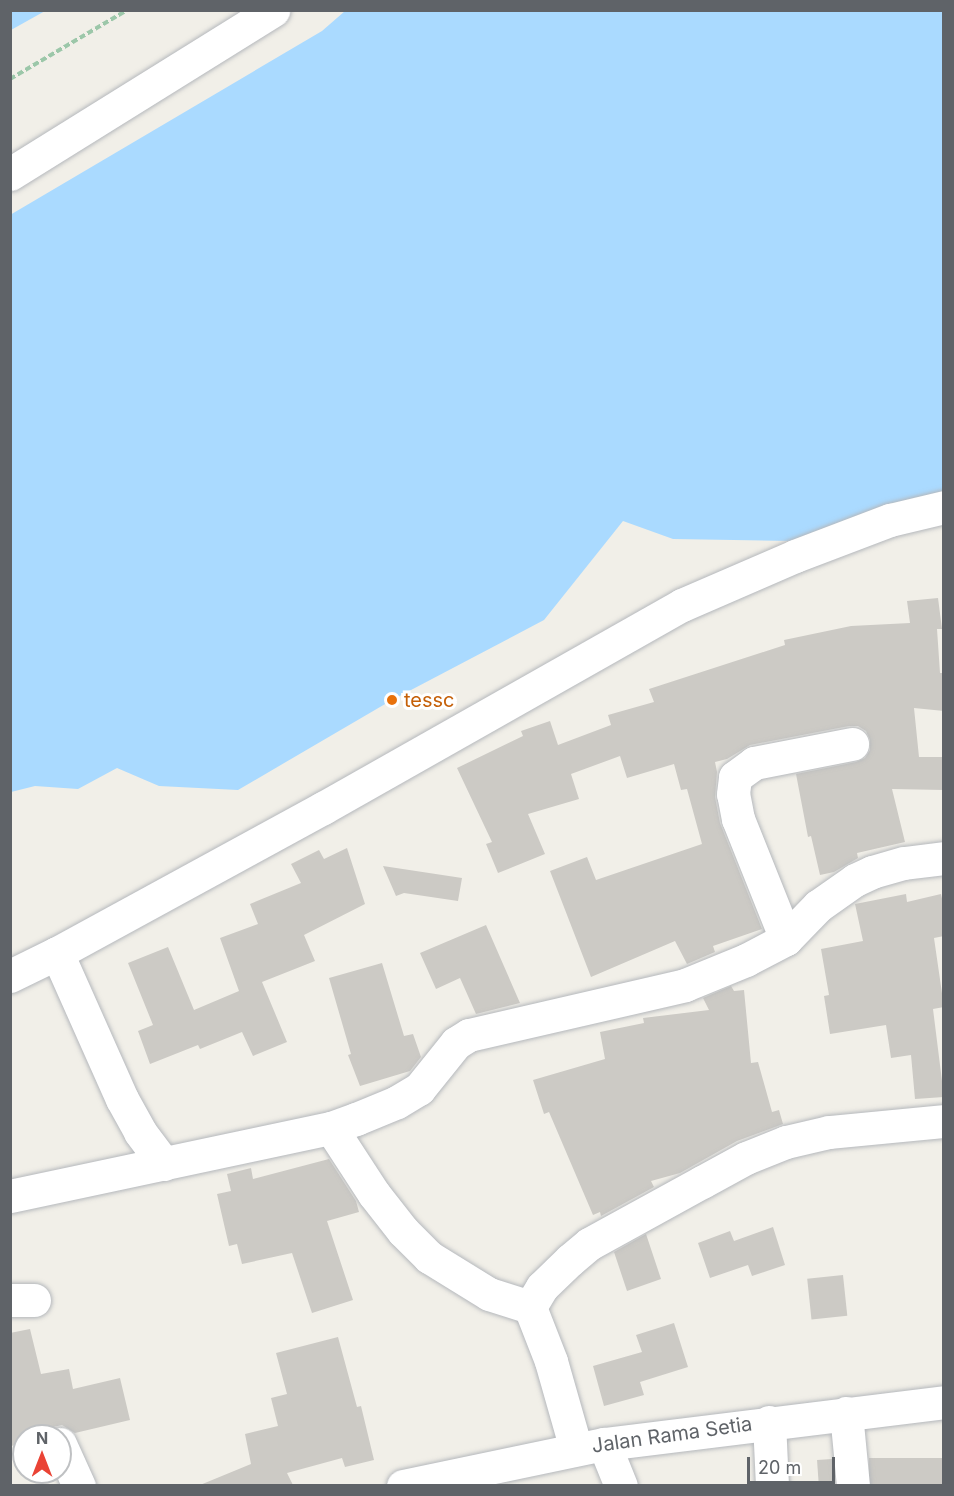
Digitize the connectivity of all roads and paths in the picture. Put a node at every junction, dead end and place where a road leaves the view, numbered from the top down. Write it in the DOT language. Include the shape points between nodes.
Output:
graph roads {
  1 [pos="127,10"];
  2 [pos="273,10"];
  3 [pos="10,79"];
  4 [pos="10,174"];
  5 [pos="944,507"];
  6 [pos="852,744"];
  7 [pos="944,858"];
  8 [pos="786,939"];
  9 [pos="57,953"];
  10 [pos="10,976"];
  11 [pos="944,1121"];
  12 [pos="331,1128"];
  13 [pos="164,1164"];
  14 [pos="10,1196"];
  15 [pos="530,1307"];
  16 [pos="944,1402"];
  17 [pos="846,1413"];
  18 [pos="769,1422"];
  19 [pos="590,1446"];
  20 [pos="72,1470"];
  21 [pos="79,1485"];
  22 [pos="403,1485"];
  23 [pos="621,1485"];
  24 [pos="772,1485"];
  25 [pos="853,1485"];
  1 -- 3 [label="path"];
  2 -- 4 [label="street"];
  5 -- 9 [label="street" via="890,520 795,555 682,605"];
  6 -- 8 [label="street" via="754,763 735,777 733,794 738,819"];
  7 -- 8 [label="street" via="904,863 855,880 818,906"];
  8 -- 12 [label="street" via="685,985 469,1035 456,1043 419,1089"];
  9 -- 10 [label="street"];
  9 -- 13 [label="street" via="122,1099"];
  11 -- 15 [label="street" via="829,1132 786,1142 746,1158 589,1244 542,1287"];
  12 -- 13 [label="street"];
  12 -- 15 [label="street" via="374,1194 403,1232 429,1257 489,1294"];
  13 -- 14 [label="street"];
  15 -- 19 [label="street"];
  16 -- 17 [label="street, Jalan Rama Setia"];
  17 -- 18 [label="street, Jalan Rama Setia"];
  17 -- 25 [label="street"];
  18 -- 19 [label="street, Jalan Rama Setia"];
  18 -- 24 [label="street"];
  19 -- 22 [label="street, Jalan Rama Setia"];
  19 -- 23 [label="street"];
  20 -- 21 [label="street"];
}
